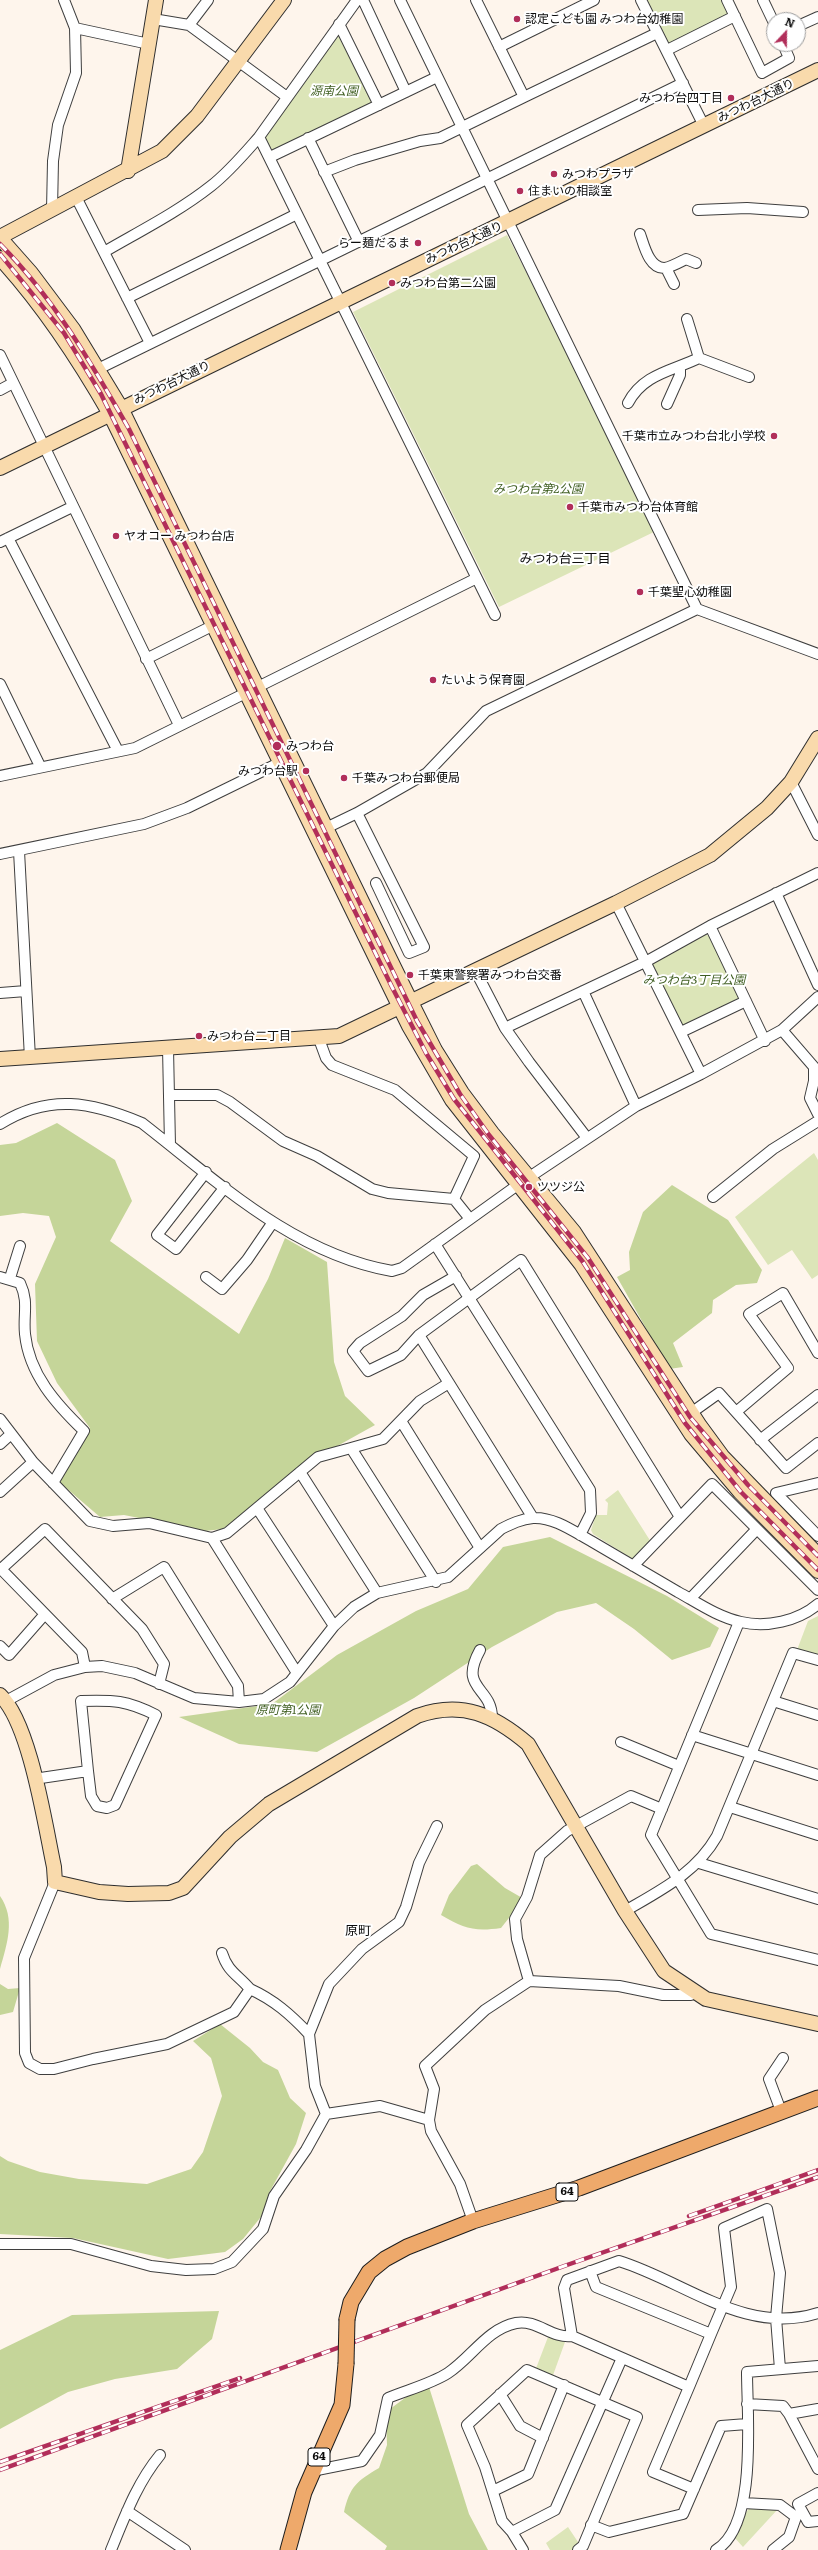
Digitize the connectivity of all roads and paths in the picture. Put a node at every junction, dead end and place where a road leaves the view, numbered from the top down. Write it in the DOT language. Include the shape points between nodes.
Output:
graph roads {
  1 [pos="64,0"];
  2 [pos="156,0"];
  3 [pos="208,0"];
  4 [pos="284,0"];
  5 [pos="357,0"];
  6 [pos="364,0"];
  7 [pos="400,0"];
  8 [pos="476,0"];
  9 [pos="594,0"];
  10 [pos="641,0"];
  11 [pos="727,0"];
  12 [pos="763,0"];
  13 [pos="769,12"];
  14 [pos="734,16"];
  15 [pos="818,16"];
  16 [pos="153,19"];
  17 [pos="806,22"];
  18 [pos="189,24"];
  19 [pos="339,24"];
  20 [pos="75,28"];
  21 [pos="657,33"];
  22 [pos="149,44"];
  23 [pos="499,47"];
  24 [pos="667,50"];
  25 [pos="786,52"];
  26 [pos="238,61"];
  27 [pos="818,70"];
  28 [pos="437,77"];
  29 [pos="683,83"];
  30 [pos="406,92"];
  31 [pos="287,97"];
  32 [pos="524,97"];
  33 [pos="379,105"];
  34 [pos="704,126"];
  35 [pos="462,129"];
  36 [pos="259,137"];
  37 [pos="308,138"];
  38 [pos="270,157"];
  39 [pos="128,170"];
  40 [pos="324,172"];
  41 [pos="488,178"];
  42 [pos="76,197"];
  43 [pos="52,210"];
  44 [pos="698,210"];
  45 [pos="803,212"];
  46 [pos="297,214"];
  47 [pos="510,222"];
  48 [pos="640,234"];
  49 [pos="0,238"];
  50 [pos="359,242"];
  51 [pos="104,252"];
  52 [pos="0,258"];
  53 [pos="320,261"];
  54 [pos="696,263"];
  55 [pos="666,268"];
  56 [pos="674,284"];
  57 [pos="127,298"];
  58 [pos="339,301"];
  59 [pos="687,319"];
  60 [pos="150,343"];
  61 [pos="0,355"];
  62 [pos="699,358"];
  63 [pos="680,367"];
  64 [pos="98,369"];
  65 [pos="749,377"];
  66 [pos="13,383"];
  67 [pos="0,390"];
  68 [pos="628,403"];
  69 [pos="667,404"];
  70 [pos="115,411"];
  71 [pos="43,447"];
  72 [pos="0,468"];
  73 [pos="72,507"];
  74 [pos="4,540"];
  75 [pos="475,579"];
  76 [pos="697,608"];
  77 [pos="494,615"];
  78 [pos="214,626"];
  79 [pos="818,654"];
  80 [pos="146,659"];
  81 [pos="0,684"];
  82 [pos="251,690"];
  83 [pos="179,725"];
  84 [pos="818,738"];
  85 [pos="118,752"];
  86 [pos="279,763"];
  87 [pos="40,766"];
  88 [pos="0,776"];
  89 [pos="791,782"];
  90 [pos="357,813"];
  91 [pos="326,828"];
  92 [pos="818,835"];
  93 [pos="19,851"];
  94 [pos="0,854"];
  95 [pos="818,873"];
  96 [pos="376,883"];
  97 [pos="776,893"];
  98 [pos="616,903"];
  99 [pos="710,926"];
  100 [pos="646,961"];
  101 [pos="475,970"];
  102 [pos="818,985"];
  103 [pos="26,990"];
  104 [pos="583,991"];
  105 [pos="0,993"];
  106 [pos="818,997"];
  107 [pos="746,1001"];
  108 [pos="405,1005"];
  109 [pos="505,1028"];
  110 [pos="782,1030"];
  111 [pos="681,1032"];
  112 [pos="319,1039"];
  113 [pos="765,1041"];
  114 [pos="168,1048"];
  115 [pos="30,1058"];
  116 [pos="0,1059"];
  117 [pos="701,1074"];
  118 [pos="816,1080"];
  119 [pos="169,1095"];
  120 [pos="636,1106"];
  121 [pos="818,1114"];
  122 [pos="818,1121"];
  123 [pos="0,1124"];
  124 [pos="587,1138"];
  125 [pos="170,1145"];
  126 [pos="206,1172"];
  127 [pos="524,1181"];
  128 [pos="225,1187"];
  129 [pos="713,1196"];
  130 [pos="454,1199"];
  131 [pos="470,1219"];
  132 [pos="273,1222"];
  133 [pos="435,1244"];
  134 [pos="20,1246"];
  135 [pos="206,1276"];
  136 [pos="456,1276"];
  137 [pos="5,1278"];
  138 [pos="469,1298"];
  139 [pos="419,1335"];
  140 [pos="818,1353"];
  141 [pos="449,1383"];
  142 [pos="818,1395"];
  143 [pos="736,1412"];
  144 [pos="691,1413"];
  145 [pos="0,1419"];
  146 [pos="401,1421"];
  147 [pos="11,1434"];
  148 [pos="760,1440"];
  149 [pos="818,1443"];
  150 [pos="0,1444"];
  151 [pos="351,1448"];
  152 [pos="34,1462"];
  153 [pos="300,1472"];
  154 [pos="52,1483"];
  155 [pos="818,1483"];
  156 [pos="0,1492"];
  157 [pos="258,1508"];
  158 [pos="680,1517"];
  159 [pos="533,1518"];
  160 [pos="757,1530"];
  161 [pos="580,1535"];
  162 [pos="818,1536"];
  163 [pos="212,1538"];
  164 [pos="480,1548"];
  165 [pos="818,1555"];
  166 [pos="634,1566"];
  167 [pos="1,1569"];
  168 [pos="818,1571"];
  169 [pos="436,1582"];
  170 [pos="818,1590"];
  171 [pos="378,1593"];
  172 [pos="112,1599"];
  173 [pos="690,1599"];
  174 [pos="818,1604"];
  175 [pos="45,1614"];
  176 [pos="739,1622"];
  177 [pos="334,1626"];
  178 [pos="0,1646"];
  179 [pos="480,1650"];
  180 [pos="818,1660"];
  181 [pos="85,1667"];
  182 [pos="297,1673"];
  183 [pos="159,1684"];
  184 [pos="3,1698"];
  185 [pos="773,1701"];
  186 [pos="239,1702"];
  187 [pos="818,1715"];
  188 [pos="492,1718"];
  189 [pos="692,1735"];
  190 [pos="620,1742"];
  191 [pos="751,1754"];
  192 [pos="679,1766"];
  193 [pos="88,1771"];
  194 [pos="818,1775"];
  195 [pos="34,1779"];
  196 [pos="730,1807"];
  197 [pos="662,1809"];
  198 [pos="437,1826"];
  199 [pos="576,1827"];
  200 [pos="818,1835"];
  201 [pos="699,1863"];
  202 [pos="678,1880"];
  203 [pos="55,1882"];
  204 [pos="818,1899"];
  205 [pos="625,1911"];
  206 [pos="222,1953"];
  207 [pos="818,1960"];
  208 [pos="528,1981"];
  209 [pos="250,1988"];
  210 [pos="694,1992"];
  211 [pos="818,2024"];
  212 [pos="309,2034"];
  213 [pos="783,2058"];
  214 [pos="818,2098"];
  215 [pos="781,2111"];
  216 [pos="326,2114"];
  217 [pos="429,2120"];
  218 [pos="473,2221"];
  219 [pos="0,2244"];
  220 [pos="590,2271"];
  221 [pos="722,2306"];
  222 [pos="818,2313"];
  223 [pos="776,2318"];
  224 [pos="710,2334"];
  225 [pos="572,2336"];
  226 [pos="622,2358"];
  227 [pos="818,2366"];
  228 [pos="780,2369"];
  229 [pos="564,2385"];
  230 [pos="689,2387"];
  231 [pos="500,2394"];
  232 [pos="602,2401"];
  233 [pos="747,2404"];
  234 [pos="818,2409"];
  235 [pos="789,2414"];
  236 [pos="747,2424"];
  237 [pos="542,2438"];
  238 [pos="160,2455"];
  239 [pos="818,2469"];
  240 [pos="312,2471"];
  241 [pos="694,2490"];
  242 [pos="493,2491"];
  243 [pos="818,2493"];
  244 [pos="743,2503"];
  245 [pos="127,2511"];
  246 [pos="818,2521"];
  247 [pos="592,2525"];
  248 [pos="512,2532"];
  249 [pos="111,2550"];
  250 [pos="185,2550"];
  251 [pos="288,2550"];
  252 [pos="523,2550"];
  253 [pos="578,2550"];
  254 [pos="716,2550"];
  255 [pos="773,2550"];
  1 -- 20 [label="street"];
  2 -- 16 [label="street"];
  3 -- 18 [label="street"];
  4 -- 26 [label="street"];
  5 -- 19 [label="street"];
  6 -- 30 [label="street"];
  7 -- 28 [label="street"];
  8 -- 23 [label="street"];
  9 -- 23 [label="street"];
  10 -- 21 [label="street"];
  11 -- 14 [label="street"];
  12 -- 13 [label="street"];
  14 -- 24 [label="street"];
  14 -- 25 [label="street" via="762,73 789,58"];
  15 -- 17 [label="street"];
  16 -- 18 [label="street"];
  16 -- 22 [label="street"];
  18 -- 26 [label="street"];
  19 -- 31 [label="street"];
  19 -- 33 [label="street"];
  20 -- 22 [label="street"];
  20 -- 43 [label="street" via="76,73 58,125 53,161"];
  21 -- 24 [label="street"];
  21 -- 32 [label="street"];
  22 -- 39 [label="street"];
  23 -- 32 [label="street"];
  24 -- 29 [label="street"];
  26 -- 31 [label="street"];
  26 -- 39 [label="street" via="183,131 162,151"];
  27 -- 34 [label="street, みつわ台大通り"];
  28 -- 30 [label="street"];
  28 -- 35 [label="street"];
  29 -- 34 [label="street"];
  29 -- 41 [label="street"];
  30 -- 33 [label="street"];
  31 -- 36 [label="street"];
  32 -- 35 [label="street"];
  33 -- 37 [label="street"];
  34 -- 47 [label="street, みつわ台大通り"];
  35 -- 40 [label="street" via="440,138 420,141 355,160"];
  35 -- 41 [label="street"];
  36 -- 38 [label="street"];
  36 -- 51 [label="street" via="212,185 171,214"];
  37 -- 38 [label="street"];
  37 -- 40 [label="street"];
  38 -- 46 [label="street"];
  39 -- 42 [label="street"];
  40 -- 50 [label="street"];
  41 -- 47 [label="street"];
  41 -- 50 [label="street"];
  42 -- 43 [label="street"];
  42 -- 51 [label="street"];
  43 -- 49 [label="street"];
  44 -- 45 [label="street" via="747,208"];
  46 -- 53 [label="street"];
  46 -- 57 [label="street"];
  47 -- 58 [label="street, みつわ台大通り"];
  47 -- 76 [label="street"];
  48 -- 55 [label="street" via="651,260"];
  49 -- 64 [label="street" via="31,273 69,323"];
  50 -- 53 [label="street"];
  51 -- 57 [label="street"];
  52 -- 70 [label="street" via="32,294"];
  53 -- 58 [label="street"];
  53 -- 60 [label="street"];
  54 -- 55 [label="street" via="686,259"];
  55 -- 56 [label="street"];
  57 -- 60 [label="street"];
  58 -- 70 [label="street, みつわ台大通り"];
  58 -- 75 [label="street"];
  59 -- 62 [label="street"];
  60 -- 64 [label="street"];
  61 -- 66 [label="street"];
  62 -- 63 [label="street"];
  62 -- 65 [label="street"];
  63 -- 68 [label="street" via="648,378 633,393"];
  63 -- 69 [label="street" via="680,375"];
  64 -- 70 [label="street"];
  66 -- 67 [label="street"];
  66 -- 71 [label="street"];
  70 -- 71 [label="street, みつわ台大通り"];
  70 -- 78 [label="street"];
  70 -- 82 [label="street"];
  71 -- 72 [label="street, みつわ台大通り"];
  71 -- 73 [label="street"];
  73 -- 74 [label="street"];
  73 -- 80 [label="street"];
  74 -- 85 [label="street"];
  75 -- 77 [label="street"];
  75 -- 82 [label="street"];
  76 -- 79 [label="street"];
  76 -- 90 [label="street" via="486,711 427,773"];
  78 -- 80 [label="street"];
  78 -- 82 [label="street"];
  80 -- 83 [label="street"];
  81 -- 87 [label="street"];
  82 -- 83 [label="street"];
  82 -- 86 [label="street"];
  82 -- 91 [label="street"];
  83 -- 85 [label="street" via="135,748"];
  84 -- 89 [label="street"];
  85 -- 87 [label="street"];
  86 -- 93 [label="street" via="167,817"];
  86 -- 108 [label="street"];
  87 -- 88 [label="street"];
  89 -- 92 [label="street"];
  89 -- 98 [label="street" via="767,808 710,855"];
  90 -- 91 [label="street"];
  90 -- 96 [label="street" via="424,947 409,953"];
  91 -- 108 [label="street"];
  93 -- 94 [label="street"];
  93 -- 103 [label="street"];
  95 -- 97 [label="street"];
  97 -- 99 [label="street"];
  97 -- 102 [label="street"];
  98 -- 100 [label="street"];
  98 -- 101 [label="street"];
  99 -- 100 [label="street"];
  99 -- 107 [label="street"];
  100 -- 104 [label="street"];
  100 -- 111 [label="street"];
  101 -- 108 [label="street"];
  101 -- 109 [label="street"];
  103 -- 105 [label="street"];
  103 -- 115 [label="street"];
  104 -- 109 [label="street"];
  104 -- 120 [label="street"];
  106 -- 110 [label="street"];
  107 -- 111 [label="street"];
  107 -- 113 [label="street"];
  108 -- 112 [label="street" via="339,1036"];
  108 -- 127 [label="street" via="462,1093"];
  109 -- 124 [label="street"];
  110 -- 113 [label="street"];
  110 -- 118 [label="street" via="814,1067"];
  111 -- 117 [label="street"];
  112 -- 114 [label="street"];
  112 -- 130 [label="street" via="326,1058 332,1064 395,1090 474,1156"];
  113 -- 117 [label="street"];
  114 -- 115 [label="street"];
  114 -- 119 [label="street"];
  115 -- 116 [label="street"];
  117 -- 120 [label="street"];
  118 -- 121 [label="street" via="810,1098"];
  119 -- 125 [label="street"];
  119 -- 130 [label="street" via="217,1095 283,1141 317,1156 372,1189 388,1193"];
  120 -- 124 [label="street"];
  122 -- 129 [label="street" via="773,1149"];
  123 -- 125 [label="street" via="41,1105 77,1104 118,1113 142,1123"];
  124 -- 127 [label="street"];
  125 -- 126 [label="street"];
  126 -- 128 [label="street"];
  126 -- 128 [label="street" via="157,1235 176,1250"];
  127 -- 131 [label="street"];
  127 -- 144 [label="street" via="574,1232"];
  127 -- 168 [label="street" via="691,1434 740,1492"];
  128 -- 132 [label="street"];
  130 -- 131 [label="street"];
  131 -- 133 [label="street"];
  132 -- 133 [label="street" via="315,1247 392,1271 402,1268"];
  132 -- 135 [label="street" via="248,1260 222,1289"];
  133 -- 136 [label="street"];
  134 -- 137 [label="street"];
  136 -- 138 [label="street"];
  136 -- 139 [label="street" via="423,1295 402,1316 360,1343 354,1351 368,1371 401,1355"];
  137 -- 154 [label="street" via="20,1283 26,1296 25,1334 36,1373 54,1402 84,1431"];
  138 -- 139 [label="street"];
  138 -- 158 [label="street" via="521,1260"];
  138 -- 161 [label="street" via="590,1490 591,1513"];
  139 -- 141 [label="street"];
  140 -- 143 [label="street" via="783,1293 749,1314 788,1368"];
  141 -- 146 [label="street" via="420,1401"];
  141 -- 159 [label="street"];
  142 -- 148 [label="street"];
  143 -- 144 [label="street" via="718,1393"];
  143 -- 148 [label="street"];
  144 -- 165 [label="street" via="722,1456"];
  145 -- 147 [label="street"];
  146 -- 151 [label="street" via="383,1439"];
  146 -- 164 [label="street"];
  147 -- 150 [label="street"];
  147 -- 152 [label="street"];
  148 -- 149 [label="street" via="786,1468"];
  151 -- 153 [label="street" via="318,1457"];
  151 -- 169 [label="street"];
  152 -- 154 [label="street"];
  152 -- 156 [label="street"];
  153 -- 157 [label="street"];
  153 -- 171 [label="street"];
  154 -- 163 [label="street" via="90,1521 113,1526 149,1523"];
  155 -- 162 [label="street" via="776,1493"];
  157 -- 163 [label="street" via="227,1533"];
  157 -- 177 [label="street"];
  158 -- 160 [label="street" via="712,1484"];
  158 -- 166 [label="street"];
  159 -- 161 [label="street" via="560,1524"];
  159 -- 164 [label="street" via="501,1529"];
  160 -- 170 [label="street"];
  160 -- 173 [label="street"];
  161 -- 166 [label="street"];
  163 -- 182 [label="street"];
  164 -- 169 [label="street" via="458,1570"];
  166 -- 173 [label="street"];
  167 -- 172 [label="street" via="45,1530"];
  167 -- 175 [label="street"];
  169 -- 171 [label="street"];
  171 -- 177 [label="street" via="354,1607"];
  172 -- 183 [label="street" via="142,1629 164,1664"];
  172 -- 186 [label="street" via="164,1567 238,1686"];
  173 -- 176 [label="street"];
  174 -- 176 [label="street" via="796,1618 752,1624"];
  175 -- 178 [label="street" via="9,1654"];
  175 -- 181 [label="street" via="82,1652"];
  176 -- 189 [label="street"];
  177 -- 182 [label="street"];
  179 -- 188 [label="street" via="473,1662 473,1679 492,1708"];
  180 -- 185 [label="street" via="793,1653"];
  181 -- 183 [label="street" via="102,1666 136,1673"];
  181 -- 184 [label="street" via="54,1675"];
  182 -- 186 [label="street" via="290,1682 264,1699"];
  183 -- 186 [label="street" via="194,1698"];
  184 -- 195 [label="street" via="21,1729"];
  185 -- 187 [label="street"];
  185 -- 191 [label="street"];
  188 -- 199 [label="street" via="507,1726 528,1744"];
  188 -- 203 [label="street" via="472,1711 451,1709 432,1710 417,1716 269,1804 230,1837 183,1888 169,1893 128,1894 99,1892"];
  189 -- 191 [label="street"];
  189 -- 192 [label="street"];
  190 -- 192 [label="street"];
  191 -- 194 [label="street"];
  191 -- 196 [label="street"];
  192 -- 197 [label="street"];
  193 -- 193 [label="street" via="81,1701 117,1700 137,1705 156,1715 115,1805 107,1808 97,1806 91,1796"];
  193 -- 195 [label="street"];
  195 -- 203 [label="street" via="54,1867"];
  196 -- 200 [label="street"];
  196 -- 201 [label="street" via="717,1836"];
  197 -- 199 [label="street" via="631,1796"];
  197 -- 202 [label="street" via="651,1835"];
  198 -- 212 [label="street" via="420,1863 399,1922 362,1949 329,1984"];
  199 -- 205 [label="street"];
  199 -- 208 [label="street" via="540,1855 527,1897 515,1919"];
  201 -- 202 [label="street"];
  201 -- 204 [label="street"];
  202 -- 205 [label="street"];
  202 -- 207 [label="street" via="711,1934"];
  203 -- 209 [label="street" via="24,1958 26,2052 29,2063 40,2069 54,2069 167,2044 234,2012"];
  205 -- 210 [label="street" via="664,1971"];
  206 -- 209 [label="street" via="226,1967"];
  208 -- 210 [label="street" via="619,1986 663,1995 691,1995"];
  208 -- 217 [label="street" via="485,2010 425,2066 434,2088"];
  209 -- 212 [label="street" via="283,2007"];
  210 -- 211 [label="street" via="726,2004"];
  212 -- 216 [label="street" via="315,2086"];
  213 -- 215 [label="street" via="769,2080"];
  214 -- 215 [label="main road, 64"];
  215 -- 218 [label="main road, 64" via="579,2188"];
  216 -- 217 [label="street" via="380,2106"];
  216 -- 219 [label="street" via="306,2150 274,2196 263,2229 232,2262 214,2269 186,2270 151,2266 71,2244"];
  217 -- 218 [label="street" via="432,2131 460,2184"];
  218 -- 240 [label="main road, 64, bridge" via="430,2237 385,2259 369,2272 358,2286 350,2302 346,2319 345,2388 337,2419"];
  220 -- 221 [label="street" via="619,2261"];
  220 -- 224 [label="street" via="596,2287"];
  220 -- 225 [label="street" via="567,2280 564,2288"];
  221 -- 223 [label="street" via="762,2318"];
  221 -- 223 [label="street" via="731,2287 724,2228 768,2209 780,2273"];
  221 -- 224 [label="street"];
  222 -- 223 [label="street" via="800,2318"];
  223 -- 228 [label="street"];
  224 -- 230 [label="street"];
  225 -- 226 [label="street"];
  225 -- 240 [label="street" via="563,2337 543,2328 519,2323 499,2328 448,2374 388,2398 380,2435 362,2461"];
  226 -- 230 [label="street"];
  226 -- 232 [label="street"];
  227 -- 228 [label="street"];
  228 -- 233 [label="street" via="747,2372"];
  229 -- 231 [label="street" via="527,2370"];
  229 -- 232 [label="street"];
  229 -- 237 [label="street"];
  230 -- 241 [label="street" via="653,2472"];
  231 -- 237 [label="street" via="520,2426"];
  231 -- 242 [label="street" via="467,2425"];
  232 -- 247 [label="street" via="636,2416"];
  232 -- 248 [label="street" via="555,2510"];
  233 -- 235 [label="street" via="783,2406"];
  233 -- 236 [label="street"];
  234 -- 235 [label="street"];
  235 -- 239 [label="street"];
  236 -- 241 [label="street" via="721,2426"];
  236 -- 244 [label="street" via="747,2487"];
  237 -- 242 [label="street" via="528,2474"];
  238 -- 245 [label="street" via="146,2472"];
  240 -- 251 [label="main road, 64"];
  241 -- 247 [label="street" via="683,2514 609,2532"];
  242 -- 248 [label="street" via="502,2521"];
  243 -- 246 [label="street" via="798,2504 808,2522"];
  244 -- 254 [label="street" via="736,2526"];
  244 -- 255 [label="street" via="780,2504 796,2517 789,2537"];
  245 -- 249 [label="street"];
  245 -- 250 [label="street"];
  247 -- 253 [label="street" via="583,2546"];
  248 -- 252 [label="street"];
}
